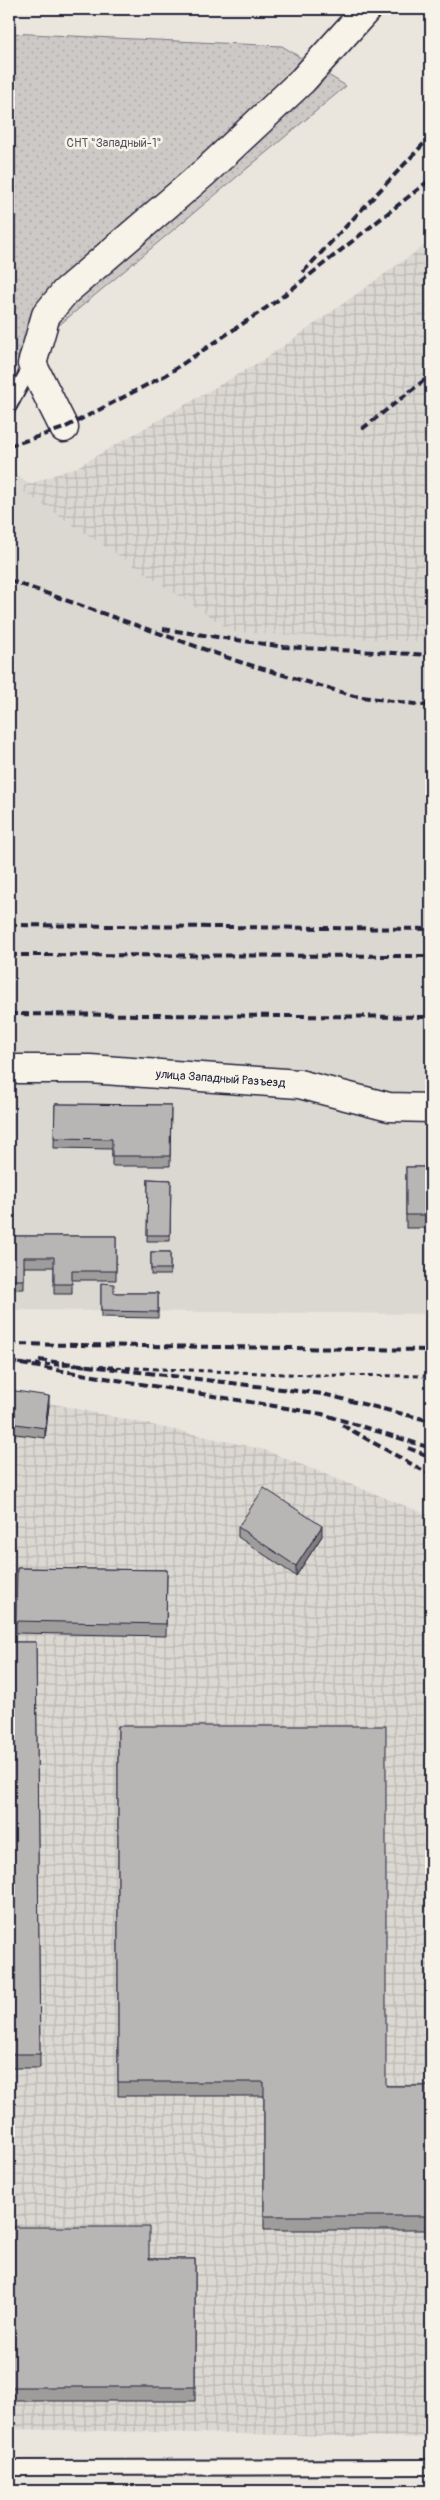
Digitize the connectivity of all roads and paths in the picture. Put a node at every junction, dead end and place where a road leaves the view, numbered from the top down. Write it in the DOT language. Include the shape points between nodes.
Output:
graph roads {
  1 [pos="367,9"];
  2 [pos="32,364"];
  3 [pos="9,406"];
  4 [pos="64,428"];
  5 [pos="9,1069"];
  6 [pos="431,1108"];
  7 [pos="9,1363"];
  8 [pos="431,1376"];
  9 [pos="431,2466"];
  10 [pos="9,2468"];
  1 -- 2 [label="street" via="303,80 204,173 65,292 46,315"];
  2 -- 3 [label="lane"];
  2 -- 4 [label="street"];
  5 -- 6 [label="street, улица Западный Разъезд" via="90,1069 299,1084 389,1107"];
  7 -- 8 [label="path" via="312,1375"];
  9 -- 10 [label="lane"];
}
